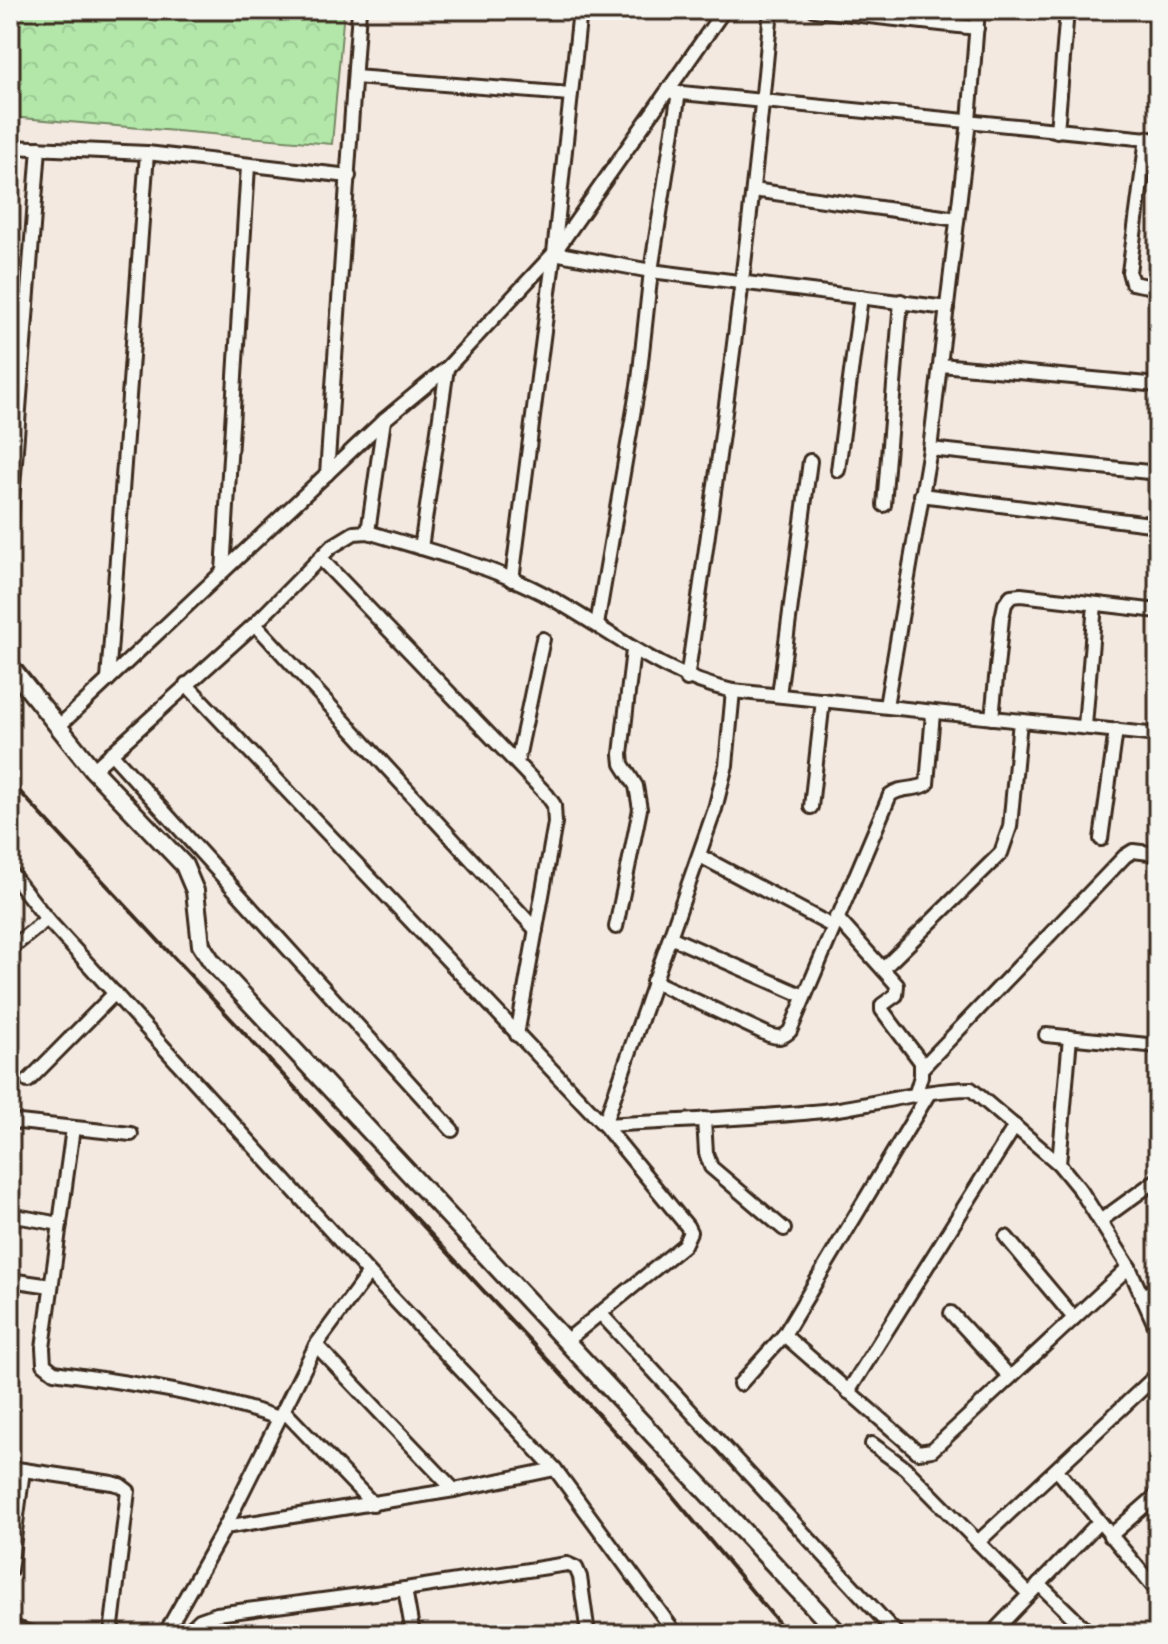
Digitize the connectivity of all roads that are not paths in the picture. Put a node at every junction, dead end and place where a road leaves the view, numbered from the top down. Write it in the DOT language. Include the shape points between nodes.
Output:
graph roads {
  1 [pos="359,10"];
  2 [pos="580,10"];
  3 [pos="724,10"];
  4 [pos="771,10"];
  5 [pos="815,10"];
  6 [pos="978,10"];
  7 [pos="1067,10"];
  8 [pos="977,28"];
  9 [pos="355,77"];
  10 [pos="673,92"];
  11 [pos="570,94"];
  12 [pos="763,102"];
  13 [pos="969,121"];
  14 [pos="1057,131"];
  15 [pos="1152,139"];
  16 [pos="10,147"];
  17 [pos="39,148"];
  18 [pos="147,153"];
  19 [pos="248,166"];
  20 [pos="349,176"];
  21 [pos="753,190"];
  22 [pos="957,219"];
  23 [pos="554,253"];
  24 [pos="651,271"];
  25 [pos="741,282"];
  26 [pos="1158,288"];
  27 [pos="861,297"];
  28 [pos="901,301"];
  29 [pos="947,308"];
  30 [pos="941,365"];
  31 [pos="447,368"];
  32 [pos="1158,385"];
  33 [pos="384,420"];
  34 [pos="930,449"];
  35 [pos="810,461"];
  36 [pos="838,470"];
  37 [pos="1158,473"];
  38 [pos="327,474"];
  39 [pos="921,495"];
  40 [pos="884,505"];
  41 [pos="1158,525"];
  42 [pos="10,527"];
  43 [pos="368,532"];
  44 [pos="421,548"];
  45 [pos="321,559"];
  46 [pos="223,571"];
  47 [pos="512,580"];
  48 [pos="1095,604"];
  49 [pos="1158,611"];
  50 [pos="255,624"];
  51 [pos="597,625"];
  52 [pos="543,639"];
  53 [pos="633,650"];
  54 [pos="10,666"];
  55 [pos="687,679"];
  56 [pos="108,680"];
  57 [pos="186,684"];
  58 [pos="733,691"];
  59 [pos="779,695"];
  60 [pos="823,700"];
  61 [pos="886,706"];
  62 [pos="933,713"];
  63 [pos="992,718"];
  64 [pos="1020,721"];
  65 [pos="1085,726"];
  66 [pos="58,727"];
  67 [pos="1116,730"];
  68 [pos="1158,735"];
  69 [pos="111,753"];
  70 [pos="517,763"];
  71 [pos="93,770"];
  72 [pos="811,807"];
  73 [pos="1101,839"];
  74 [pos="1158,854"];
  75 [pos="700,856"];
  76 [pos="10,872"];
  77 [pos="47,919"];
  78 [pos="834,922"];
  79 [pos="616,927"];
  80 [pos="536,930"];
  81 [pos="670,937"];
  82 [pos="10,949"];
  83 [pos="883,969"];
  84 [pos="653,981"];
  85 [pos="115,993"];
  86 [pos="804,996"];
  87 [pos="517,1035"];
  88 [pos="1046,1035"];
  89 [pos="1070,1037"];
  90 [pos="1158,1046"];
  91 [pos="922,1068"];
  92 [pos="28,1081"];
  93 [pos="929,1093"];
  94 [pos="915,1096"];
  95 [pos="704,1119"];
  96 [pos="10,1121"];
  97 [pos="604,1125"];
  98 [pos="1015,1126"];
  99 [pos="73,1128"];
  100 [pos="452,1130"];
  101 [pos="131,1134"];
  102 [pos="1059,1164"];
  103 [pos="1158,1179"];
  104 [pos="10,1215"];
  105 [pos="1100,1221"];
  106 [pos="60,1224"];
  107 [pos="784,1229"];
  108 [pos="1006,1237"];
  109 [pos="1129,1267"];
  110 [pos="369,1273"];
  111 [pos="10,1280"];
  112 [pos="51,1286"];
  113 [pos="1158,1286"];
  114 [pos="1142,1298"];
  115 [pos="600,1313"];
  116 [pos="951,1313"];
  117 [pos="1074,1318"];
  118 [pos="1158,1332"];
  119 [pos="784,1335"];
  120 [pos="566,1341"];
  121 [pos="316,1345"];
  122 [pos="1158,1374"];
  123 [pos="1010,1377"];
  124 [pos="740,1384"];
  125 [pos="848,1392"];
  126 [pos="281,1414"];
  127 [pos="872,1444"];
  128 [pos="17,1469"];
  129 [pos="555,1469"];
  130 [pos="1057,1470"];
  131 [pos="454,1490"];
  132 [pos="1158,1494"];
  133 [pos="373,1504"];
  134 [pos="1099,1522"];
  135 [pos="225,1527"];
  136 [pos="1110,1536"];
  137 [pos="978,1542"];
  138 [pos="10,1570"];
  139 [pos="1039,1584"];
  140 [pos="405,1589"];
  141 [pos="1158,1592"];
  142 [pos="1029,1594"];
  143 [pos="10,1626"];
  144 [pos="997,1628"];
  145 [pos="34,1634"];
  146 [pos="111,1634"];
  147 [pos="165,1634"];
  148 [pos="185,1634"];
  149 [pos="413,1634"];
  150 [pos="588,1634"];
  151 [pos="676,1634"];
  152 [pos="839,1634"];
  153 [pos="897,1634"];
  154 [pos="1090,1634"];
  1 -- 9 [label="street"];
  2 -- 11 [label="street"];
  3 -- 10 [label="street"];
  4 -- 12 [label="street"];
  5 -- 8 [label="street"];
  6 -- 8 [label="street"];
  7 -- 14 [label="street"];
  8 -- 13 [label="street"];
  9 -- 11 [label="street"];
  9 -- 20 [label="street"];
  10 -- 12 [label="street"];
  10 -- 23 [label="street"];
  10 -- 24 [label="street"];
  11 -- 23 [label="street"];
  12 -- 13 [label="street"];
  12 -- 21 [label="street"];
  13 -- 14 [label="street"];
  13 -- 22 [label="street"];
  14 -- 15 [label="street"];
  15 -- 26 [label="street" via="1129,272 1132,283"];
  16 -- 17 [label="street"];
  17 -- 18 [label="street"];
  17 -- 42 [label="street"];
  18 -- 19 [label="street"];
  18 -- 56 [label="street"];
  19 -- 20 [label="street"];
  19 -- 46 [label="street"];
  20 -- 38 [label="street"];
  21 -- 22 [label="street"];
  21 -- 25 [label="street"];
  22 -- 29 [label="street"];
  23 -- 24 [label="street"];
  23 -- 31 [label="street"];
  23 -- 47 [label="street"];
  24 -- 25 [label="street"];
  24 -- 51 [label="street" via="639,380"];
  25 -- 27 [label="street"];
  25 -- 55 [label="street"];
  27 -- 28 [label="street"];
  27 -- 36 [label="street"];
  28 -- 29 [label="street"];
  28 -- 40 [label="street"];
  29 -- 30 [label="street"];
  30 -- 32 [label="street"];
  30 -- 34 [label="street"];
  31 -- 33 [label="street"];
  31 -- 44 [label="street"];
  33 -- 38 [label="street"];
  33 -- 43 [label="street"];
  34 -- 37 [label="street"];
  34 -- 39 [label="street"];
  35 -- 59 [label="street"];
  38 -- 46 [label="street"];
  39 -- 41 [label="street"];
  39 -- 61 [label="street"];
  43 -- 44 [label="street"];
  43 -- 45 [label="street" via="340,540"];
  44 -- 47 [label="street"];
  45 -- 50 [label="street"];
  45 -- 70 [label="street"];
  46 -- 56 [label="street"];
  47 -- 51 [label="street"];
  48 -- 49 [label="street"];
  48 -- 63 [label="street" via="1011,596 1002,618"];
  48 -- 65 [label="street"];
  50 -- 57 [label="street"];
  50 -- 80 [label="street"];
  51 -- 53 [label="street"];
  52 -- 70 [label="street"];
  53 -- 55 [label="street"];
  53 -- 79 [label="street" via="621,754 640,809"];
  54 -- 66 [label="street"];
  55 -- 58 [label="street"];
  56 -- 66 [label="street"];
  57 -- 69 [label="street"];
  57 -- 87 [label="street"];
  58 -- 59 [label="street"];
  58 -- 75 [label="street" via="726,765"];
  59 -- 60 [label="street"];
  60 -- 61 [label="street"];
  60 -- 72 [label="street"];
  61 -- 62 [label="street"];
  62 -- 63 [label="street"];
  62 -- 78 [label="street" via="927,784 890,795"];
  63 -- 64 [label="street"];
  64 -- 65 [label="street"];
  64 -- 83 [label="street" via="1010,827 1001,853"];
  65 -- 67 [label="street"];
  66 -- 71 [label="street"];
  67 -- 68 [label="street"];
  67 -- 73 [label="street"];
  69 -- 71 [label="street"];
  69 -- 100 [label="street"];
  70 -- 80 [label="street" via="547,795 556,814"];
  71 -- 120 [label="street" via="184,865 195,891 201,945 212,962"];
  74 -- 91 [label="street" via="1133,851 1125,856"];
  75 -- 78 [label="street"];
  75 -- 81 [label="street"];
  76 -- 77 [label="street"];
  77 -- 82 [label="street"];
  77 -- 85 [label="street"];
  78 -- 83 [label="street"];
  78 -- 86 [label="street"];
  80 -- 87 [label="street"];
  81 -- 84 [label="street"];
  81 -- 86 [label="street"];
  83 -- 91 [label="street" via="898,990 882,1010"];
  84 -- 86 [label="street" via="777,1038 790,1031"];
  84 -- 97 [label="street"];
  85 -- 92 [label="street"];
  85 -- 110 [label="street"];
  87 -- 97 [label="street"];
  88 -- 89 [label="street"];
  89 -- 90 [label="street"];
  89 -- 102 [label="street"];
  91 -- 94 [label="street"];
  93 -- 94 [label="street"];
  93 -- 98 [label="street" via="971,1089"];
  93 -- 119 [label="street"];
  94 -- 95 [label="street" via="812,1112"];
  95 -- 97 [label="street"];
  95 -- 107 [label="street" via="711,1167"];
  96 -- 99 [label="street"];
  97 -- 115 [label="street" via="690,1232 684,1245"];
  98 -- 102 [label="street"];
  98 -- 125 [label="street"];
  99 -- 101 [label="street"];
  99 -- 106 [label="street"];
  102 -- 105 [label="street"];
  103 -- 105 [label="street"];
  104 -- 106 [label="street"];
  105 -- 109 [label="street"];
  106 -- 112 [label="street"];
  108 -- 117 [label="street"];
  109 -- 114 [label="street"];
  109 -- 117 [label="street"];
  110 -- 121 [label="street"];
  110 -- 129 [label="street"];
  111 -- 112 [label="street"];
  112 -- 126 [label="street" via="43,1348 44,1364 54,1372"];
  113 -- 114 [label="street"];
  114 -- 118 [label="street"];
  115 -- 120 [label="street"];
  115 -- 153 [label="street"];
  116 -- 123 [label="street"];
  117 -- 123 [label="street"];
  119 -- 124 [label="street"];
  119 -- 125 [label="street"];
  120 -- 152 [label="street"];
  121 -- 126 [label="street"];
  121 -- 131 [label="street"];
  122 -- 130 [label="street"];
  123 -- 125 [label="street" via="925,1453"];
  126 -- 133 [label="street"];
  126 -- 135 [label="street"];
  127 -- 137 [label="street" via="905,1468"];
  128 -- 138 [label="street"];
  128 -- 146 [label="street" via="112,1483 128,1491"];
  129 -- 131 [label="street"];
  129 -- 151 [label="street"];
  130 -- 134 [label="street"];
  130 -- 137 [label="street"];
  131 -- 133 [label="street"];
  132 -- 136 [label="street"];
  133 -- 135 [label="street"];
  134 -- 136 [label="street"];
  134 -- 139 [label="street"];
  135 -- 147 [label="street"];
  136 -- 141 [label="street"];
  137 -- 142 [label="street"];
  139 -- 142 [label="street"];
  139 -- 154 [label="street"];
  140 -- 148 [label="street" via="217,1614"];
  140 -- 149 [label="street"];
  140 -- 150 [label="street" via="567,1564 580,1577"];
  142 -- 144 [label="street"];
  143 -- 145 [label="street"];
}
